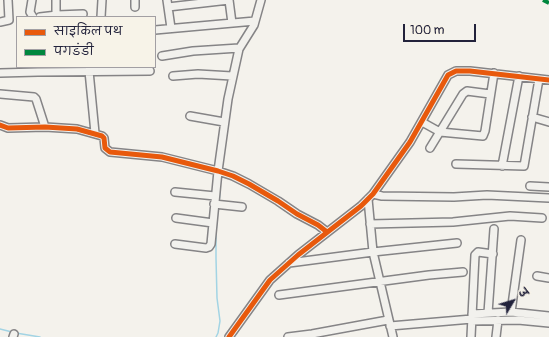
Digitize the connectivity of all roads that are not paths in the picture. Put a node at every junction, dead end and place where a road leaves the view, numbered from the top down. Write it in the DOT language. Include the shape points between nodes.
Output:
graph roads {
  1 [pos="8,0"];
  2 [pos="32,0"];
  3 [pos="56,0"];
  4 [pos="102,0"];
  5 [pos="229,0"];
  6 [pos="261,0"];
  7 [pos="197,2"];
  8 [pos="167,3"];
  9 [pos="83,14"];
  10 [pos="57,15"];
  11 [pos="32,16"];
  12 [pos="48,16"];
  13 [pos="100,16"];
  14 [pos="255,21"];
  15 [pos="0,22"];
  16 [pos="232,23"];
  17 [pos="171,28"];
  18 [pos="156,30"];
  19 [pos="239,48"];
  20 [pos="162,56"];
  21 [pos="89,71"];
  22 [pos="150,71"];
  23 [pos="494,73"];
  24 [pos="0,74"];
  25 [pos="172,76"];
  26 [pos="232,76"];
  27 [pos="519,76"];
  28 [pos="539,79"];
  29 [pos="549,80"];
  30 [pos="0,94"];
  31 [pos="490,94"];
  32 [pos="190,116"];
  33 [pos="532,117"];
  34 [pos="224,122"];
  35 [pos="422,122"];
  36 [pos="549,122"];
  37 [pos="0,125"];
  38 [pos="45,127"];
  39 [pos="440,132"];
  40 [pos="94,134"];
  41 [pos="430,148"];
  42 [pos="456,164"];
  43 [pos="502,166"];
  44 [pos="218,171"];
  45 [pos="530,186"];
  46 [pos="549,187"];
  47 [pos="175,192"];
  48 [pos="371,197"];
  49 [pos="549,198"];
  50 [pos="216,202"];
  51 [pos="242,207"];
  52 [pos="176,218"];
  53 [pos="542,218"];
  54 [pos="213,223"];
  55 [pos="370,224"];
  56 [pos="494,229"];
  57 [pos="327,232"];
  58 [pos="521,240"];
  59 [pos="457,243"];
  60 [pos="175,244"];
  61 [pos="373,252"];
  62 [pos="493,254"];
  63 [pos="288,263"];
  64 [pos="463,272"];
  65 [pos="537,276"];
  66 [pos="549,278"];
  67 [pos="380,282"];
  68 [pos="279,295"];
  69 [pos="511,312"];
  70 [pos="488,313"];
  71 [pos="549,316"];
  72 [pos="472,318"];
  73 [pos="498,320"];
  74 [pos="389,323"];
  75 [pos="549,323"];
  76 [pos="312,335"];
  77 [pos="229,337"];
  78 [pos="288,337"];
  79 [pos="393,337"];
  80 [pos="471,337"];
  81 [pos="496,337"];
  1 -- 15 [label="street" via="8,20"];
  2 -- 11 [label="street" via="30,12"];
  3 -- 10 [label="street"];
  4 -- 13 [label="street"];
  5 -- 7 [label="street"];
  5 -- 16 [label="street"];
  6 -- 14 [label="street"];
  7 -- 8 [label="street"];
  8 -- 17 [label="street"];
  9 -- 10 [label="street"];
  10 -- 12 [label="street"];
  14 -- 16 [label="street"];
  14 -- 19 [label="street"];
  16 -- 17 [label="street"];
  17 -- 18 [label="street"];
  19 -- 20 [label="street"];
  19 -- 26 [label="street"];
  21 -- 22 [label="street"];
  21 -- 24 [label="street"];
  21 -- 40 [label="street"];
  23 -- 27 [label="street"];
  23 -- 31 [label="street"];
  23 -- 35 [label="street" via="460,70 452,73 445,80"];
  25 -- 26 [label="street"];
  26 -- 34 [label="street"];
  27 -- 28 [label="street"];
  27 -- 43 [label="street"];
  28 -- 29 [label="street"];
  28 -- 33 [label="street"];
  30 -- 38 [label="street" via="34,96"];
  31 -- 39 [label="street" via="465,92"];
  31 -- 39 [label="street" via="483,136"];
  32 -- 34 [label="street"];
  33 -- 36 [label="street"];
  33 -- 43 [label="street" via="525,165"];
  34 -- 44 [label="street"];
  35 -- 39 [label="street"];
  35 -- 48 [label="street"];
  37 -- 38 [label="street" via="8,128"];
  38 -- 40 [label="street" via="70,128"];
  39 -- 41 [label="street"];
  40 -- 44 [label="street" via="103,137 105,148 110,152 162,157"];
  42 -- 43 [label="street"];
  44 -- 50 [label="street"];
  44 -- 57 [label="street" via="249,184"];
  45 -- 46 [label="street"];
  47 -- 50 [label="street"];
  48 -- 49 [label="street" via="487,195"];
  48 -- 55 [label="street"];
  48 -- 57 [label="street"];
  50 -- 51 [label="street"];
  50 -- 54 [label="street"];
  52 -- 54 [label="street"];
  53 -- 55 [label="street" via="510,216 453,222"];
  54 -- 60 [label="street" via="209,247"];
  55 -- 61 [label="street"];
  56 -- 62 [label="street"];
  57 -- 63 [label="street"];
  58 -- 69 [label="street"];
  59 -- 61 [label="street"];
  61 -- 63 [label="street"];
  61 -- 67 [label="street"];
  62 -- 70 [label="street"];
  62 -- 72 [label="street" via="478,252 474,255"];
  63 -- 77 [label="street" via="266,284"];
  64 -- 67 [label="street"];
  65 -- 66 [label="street"];
  67 -- 68 [label="street"];
  67 -- 74 [label="street"];
  69 -- 70 [label="street"];
  69 -- 71 [label="street"];
  70 -- 72 [label="street"];
  72 -- 73 [label="street"];
  72 -- 74 [label="street"];
  72 -- 80 [label="street"];
  73 -- 75 [label="street" via="533,320"];
  73 -- 81 [label="street"];
  74 -- 76 [label="street"];
  74 -- 79 [label="street"];
  76 -- 78 [label="street"];
}
